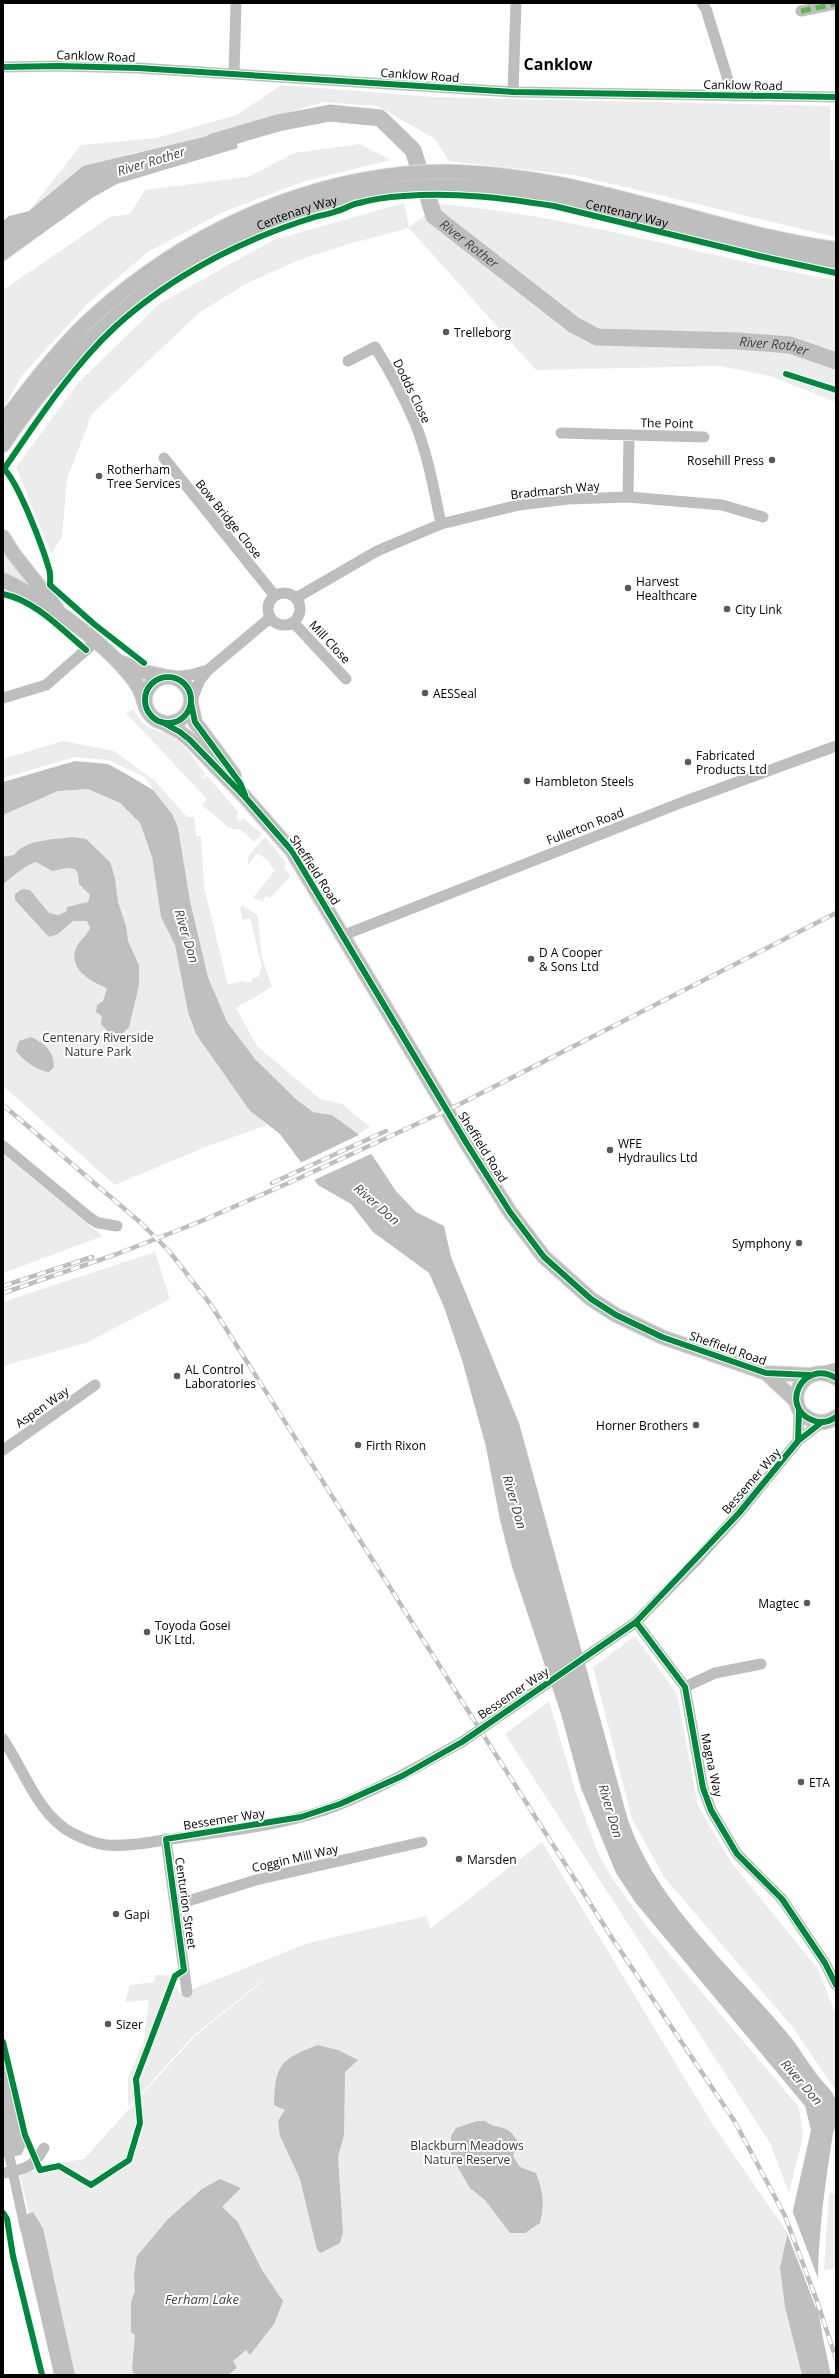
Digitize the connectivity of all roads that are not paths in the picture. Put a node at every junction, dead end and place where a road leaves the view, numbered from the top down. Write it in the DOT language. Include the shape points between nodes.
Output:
graph roads {
  1 [pos="236,3"];
  2 [pos="516,3"];
  3 [pos="702,3"];
  4 [pos="836,4"];
  5 [pos="801,11"];
  6 [pos="3,67"];
  7 [pos="234,73"];
  8 [pos="513,92"];
  9 [pos="733,96"];
  10 [pos="836,97"];
  11 [pos="464,179"];
  12 [pos="404,181"];
  13 [pos="836,249"];
  14 [pos="836,261"];
  15 [pos="348,361"];
  16 [pos="3,422"];
  17 [pos="561,433"];
  18 [pos="629,435"];
  19 [pos="704,437"];
  20 [pos="3,445"];
  21 [pos="164,458"];
  22 [pos="628,497"];
  23 [pos="762,518"];
  24 [pos="441,524"];
  25 [pos="3,537"];
  26 [pos="3,580"];
  27 [pos="275,596"];
  28 [pos="296,598"];
  29 [pos="64,617"];
  30 [pos="270,618"];
  31 [pos="294,623"];
  32 [pos="96,642"];
  33 [pos="119,662"];
  34 [pos="208,670"];
  35 [pos="168,677"];
  36 [pos="346,679"];
  37 [pos="3,698"];
  38 [pos="191,702"];
  39 [pos="146,708"];
  40 [pos="162,722"];
  41 [pos="836,746"];
  42 [pos="245,797"];
  43 [pos="344,935"];
  44 [pos="3,1146"];
  45 [pos="117,1226"];
  46 [pos="836,1368"];
  47 [pos="766,1373"];
  48 [pos="814,1374"];
  49 [pos="836,1378"];
  50 [pos="95,1385"];
  51 [pos="798,1405"];
  52 [pos="830,1421"];
  53 [pos="798,1441"];
  54 [pos="3,1450"];
  55 [pos="636,1622"];
  56 [pos="761,1664"];
  57 [pos="685,1687"];
  58 [pos="3,1739"];
  59 [pos="166,1839"];
  60 [pos="422,1842"];
  61 [pos="175,1905"];
  62 [pos="836,1985"];
  63 [pos="187,1992"];
  64 [pos="44,2148"];
  65 [pos="4,2173"];
  1 -- 7 [label="street"];
  2 -- 8 [label="street"];
  3 -- 9 [label="street"];
  4 -- 5 [label="street"];
  6 -- 7 [label="street, Canklow Road" via="58,66"];
  7 -- 8 [label="street, Canklow Road"];
  8 -- 9 [label="street, Canklow Road"];
  9 -- 10 [label="street, Canklow Road"];
  11 -- 12 [label="main road, Centenary Way"];
  11 -- 13 [label="main road, Centenary Way" via="558,184 795,242"];
  11 -- 14 [label="main road, Centenary Way" via="501,189 571,200 774,250"];
  12 -- 16 [label="main road, Centenary Way" via="331,188 299,197 218,230 156,266 96,313 71,338 53,357"];
  12 -- 20 [label="main road, Centenary Way" via="303,209 228,239 168,273 124,307 74,354 33,403"];
  15 -- 24 [label="street, Dodds Close" via="375,347 386,364 415,424 430,473"];
  17 -- 18 [label="street, The Point"];
  18 -- 19 [label="street, The Point"];
  18 -- 22 [label="street, The Point"];
  21 -- 27 [label="street, Bow Bridge Close"];
  22 -- 23 [label="street, Bradmarsh Way" via="722,505"];
  22 -- 24 [label="street, Bradmarsh Way" via="568,499 519,505"];
  24 -- 28 [label="street, Bradmarsh Way" via="377,551"];
  25 -- 29 [label="main road" via="13,554"];
  26 -- 29 [label="main road"];
  27 -- 28 [label="street" via="284,593"];
  27 -- 30 [label="street" via="267,609"];
  28 -- 31 [label="street" via="300,606 300,615"];
  29 -- 32 [label="main road"];
  30 -- 31 [label="street" via="282,626"];
  30 -- 34 [label="street"];
  31 -- 36 [label="street, Mill Close"];
  32 -- 33 [label="main road"];
  32 -- 37 [label="street" via="46,685"];
  33 -- 35 [label="main road"];
  33 -- 39 [label="main road" via="140,690"];
  34 -- 35 [label="street"];
  34 -- 38 [label="street" via="200,680"];
  35 -- 38 [label="main road" via="186,685"];
  35 -- 39 [label="main road" via="152,682 144,700"];
  38 -- 40 [label="main road" via="182,719"];
  38 -- 42 [label="main road, Sheffield Road" via="195,722 240,783"];
  39 -- 40 [label="main road" via="151,716"];
  40 -- 42 [label="main road, Sheffield Road" via="180,732"];
  41 -- 43 [label="street, Fullerton Road" via="683,802"];
  42 -- 43 [label="main road, Sheffield Road" via="292,851"];
  43 -- 47 [label="main road, Sheffield Road" via="467,1144 510,1212 544,1258 591,1299 616,1315 662,1336"];
  44 -- 45 [label="street" via="90,1218 98,1223"];
  46 -- 48 [label="street"];
  47 -- 48 [label="main road, Sheffield Road"];
  47 -- 51 [label="main road, Sheffield Road"];
  48 -- 49 [label="main road, Sheffield Road" via="831,1375"];
  48 -- 51 [label="main road" via="799,1387"];
  50 -- 54 [label="street, Aspen Way"];
  51 -- 52 [label="main road, Sheffield Road" via="807,1418"];
  51 -- 53 [label="street"];
  52 -- 53 [label="street, Bessemer Way"];
  53 -- 55 [label="street, Bessemer Way" via="739,1513"];
  55 -- 57 [label="street, Magna Way"];
  55 -- 59 [label="street, Bessemer Way, bridge" via="462,1742 402,1776 301,1817"];
  56 -- 57 [label="street" via="715,1674"];
  57 -- 62 [label="street, Magna Way" via="702,1788 711,1810 737,1854 782,1899 825,1963"];
  58 -- 59 [label="street, Bessemer Way" via="38,1798 56,1822 71,1833 105,1845"];
  59 -- 61 [label="street, Centurion Street"];
  60 -- 61 [label="street, Coggin Mill Way" via="256,1880"];
  61 -- 63 [label="street, Centurion Street"];
  64 -- 65 [label="street" via="36,2162 19,2170"];
}
